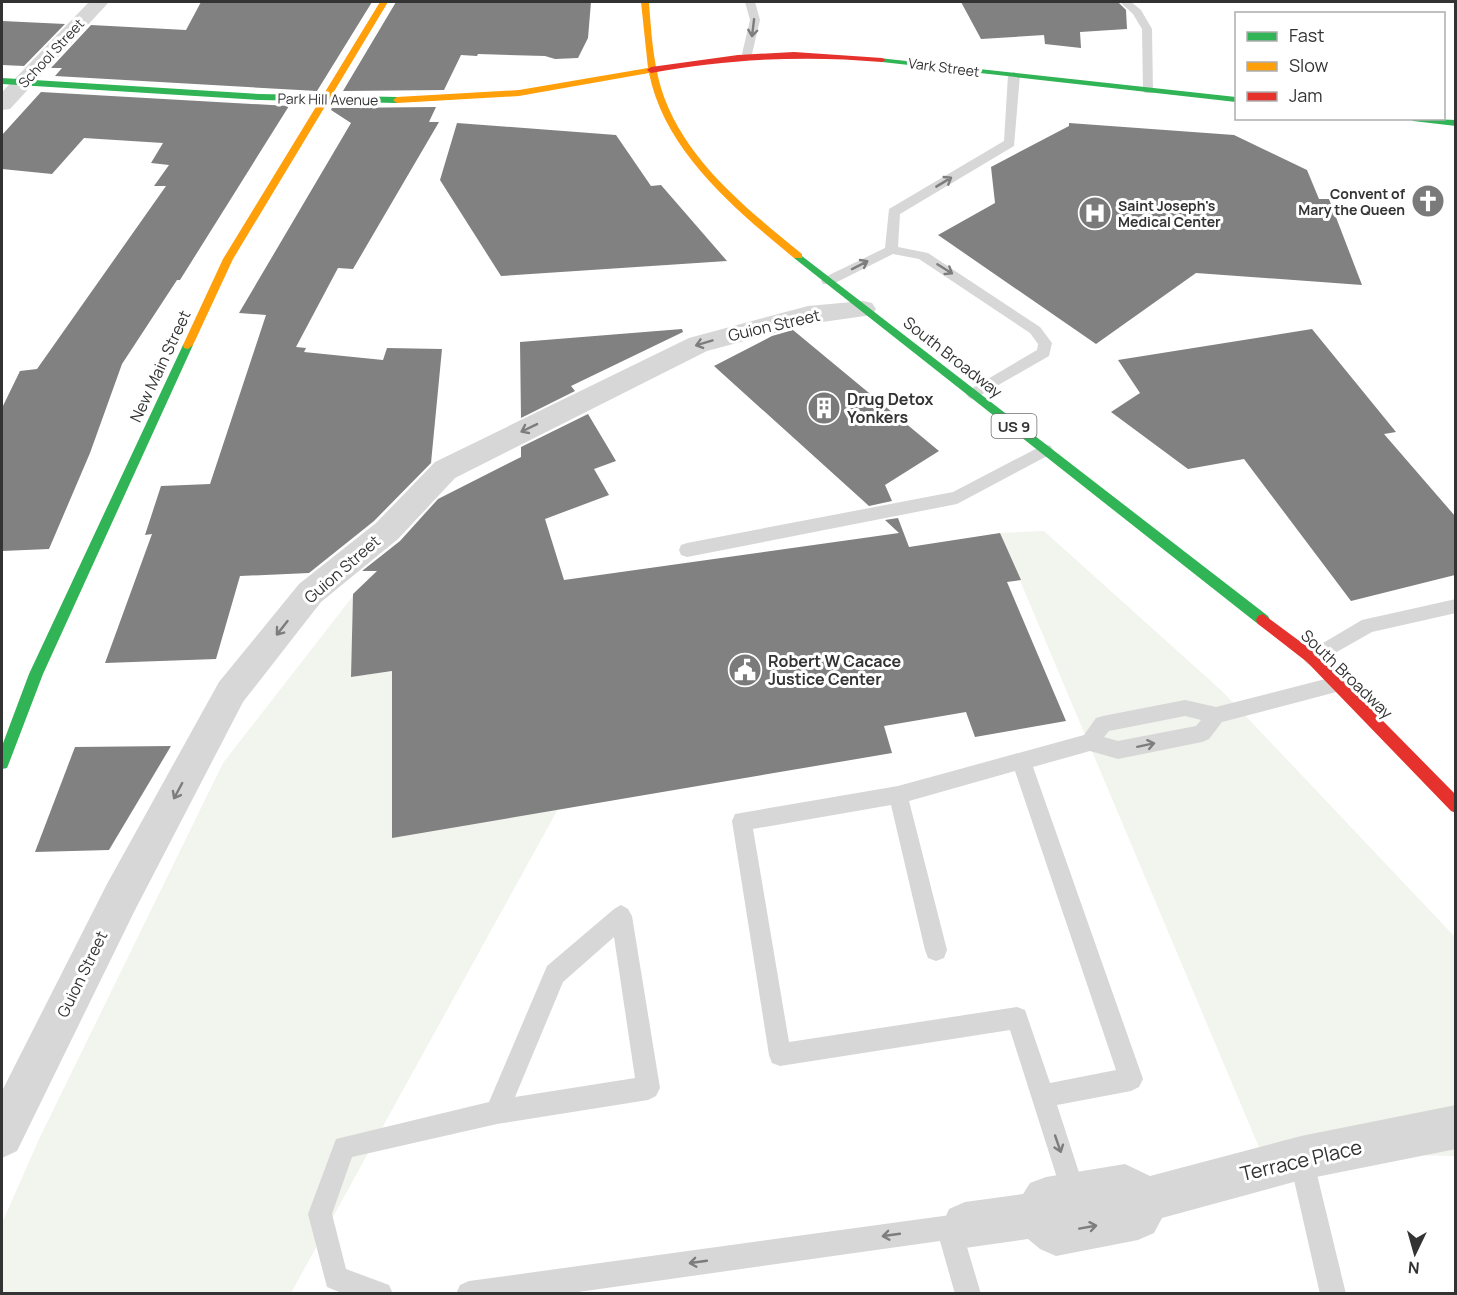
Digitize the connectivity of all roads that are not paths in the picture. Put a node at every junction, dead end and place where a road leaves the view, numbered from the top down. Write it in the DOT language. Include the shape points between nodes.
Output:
graph roads {
  1 [pos="99,2"];
  2 [pos="384,2"];
  3 [pos="645,2"];
  4 [pos="750,2"];
  5 [pos="1125,2"];
  6 [pos="747,54"];
  7 [pos="652,69"];
  8 [pos="1014,75"];
  9 [pos="2,81"];
  10 [pos="24,82"];
  11 [pos="1149,91"];
  12 [pos="1235,100"];
  13 [pos="324,101"];
  14 [pos="2,104"];
  15 [pos="1430,120"];
  16 [pos="1455,123"];
  17 [pos="891,249"];
  18 [pos="828,281"];
  19 [pos="863,309"];
  20 [pos="974,394"];
  21 [pos="1046,450"];
  22 [pos="687,550"];
  23 [pos="1455,606"];
  24 [pos="1311,658"];
  25 [pos="1337,684"];
  26 [pos="1216,715"];
  27 [pos="1090,742"];
  28 [pos="5,745"];
  29 [pos="1021,760"];
  30 [pos="898,795"];
  31 [pos="1455,806"];
  32 [pos="936,950"];
  33 [pos="1041,1096"];
  34 [pos="497,1112"];
  35 [pos="1455,1127"];
  36 [pos="2,1137"];
  37 [pos="1301,1158"];
  38 [pos="1074,1194"];
  39 [pos="1147,1199"];
  40 [pos="1036,1215"];
  41 [pos="957,1226"];
  42 [pos="380,1293"];
  43 [pos="469,1293"];
  44 [pos="968,1293"];
  45 [pos="1333,1293"];
  1 -- 10 [label="street, School Street"];
  2 -- 13 [label="street, New Main Street"];
  3 -- 7 [label="street, South Broadway / US 9"];
  4 -- 6 [label="lane, one-way" via="755,20"];
  5 -- 11 [label="lane" via="1147,29"];
  6 -- 7 [label="street, Vark Street"];
  6 -- 8 [label="street, Vark Street" via="858,57"];
  7 -- 13 [label="street, Park Hill Avenue" via="620,78 519,93"];
  7 -- 18 [label="street, South Broadway / US 9" via="662,102 716,183 750,217"];
  8 -- 11 [label="street, Vark Street"];
  17 -- 8 [label="lane, one-way" via="894,212 1010,143"];
  9 -- 10 [label="street, Park Hill Avenue"];
  10 -- 13 [label="street, Park Hill Avenue"];
  10 -- 14 [label="street, School Street"];
  11 -- 12 [label="street, Vark Street"];
  13 -- 28 [label="street, New Main Street" via="228,259"];
  15 -- 16 [label="street"];
  18 -- 17 [label="lane, one-way"];
  17 -- 20 [label="lane, one-way" via="923,256 969,284 1035,330 1045,343 1044,352"];
  18 -- 19 [label="street, South Broadway / US 9"];
  19 -- 20 [label="street, South Broadway / US 9"];
  19 -- 36 [label="street, Guion Street, one-way" via="808,315 698,344 445,470 387,531 310,593 231,692 121,897"];
  20 -- 21 [label="street, South Broadway / US 9"];
  21 -- 22 [label="lane" via="957,498"];
  21 -- 24 [label="street, South Broadway / US 9"];
  23 -- 24 [label="lane" via="1368,625"];
  24 -- 25 [label="street, South Broadway / US 9"];
  25 -- 26 [label="lane"];
  25 -- 31 [label="street, South Broadway / US 9"];
  26 -- 27 [label="lane" via="1185,708 1130,718 1103,724"];
  27 -- 26 [label="lane, one-way" via="1118,750 1202,733"];
  27 -- 29 [label="lane"];
  29 -- 30 [label="lane"];
  29 -- 33 [label="lane" via="1131,1079"];
  30 -- 32 [label="lane"];
  30 -- 33 [label="lane" via="742,821 780,1056 1017,1018"];
  33 -- 38 [label="lane, one-way"];
  34 -- 34 [label="lane" via="648,1088 621,916 555,974"];
  34 -- 42 [label="lane" via="344,1147 320,1214 333,1267 336,1278"];
  35 -- 37 [label="street, Terrace Place"];
  37 -- 39 [label="street, Terrace Place"];
  37 -- 45 [label="lane"];
  38 -- 39 [label="street" via="1125,1186"];
  38 -- 40 [label="street" via="1046,1199"];
  40 -- 39 [label="street, one-way" via="1056,1233 1138,1218"];
  40 -- 41 [label="street"];
  41 -- 43 [label="lane, one-way"];
  41 -- 44 [label="lane"];
}
